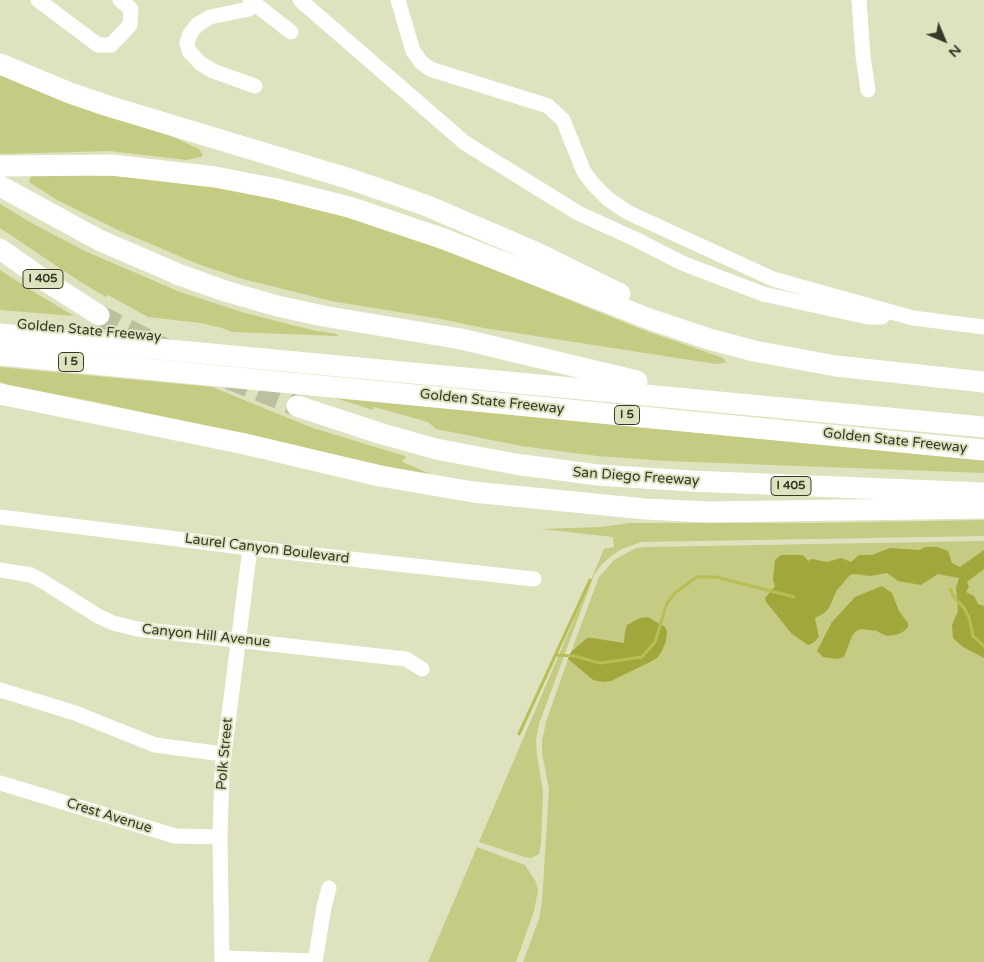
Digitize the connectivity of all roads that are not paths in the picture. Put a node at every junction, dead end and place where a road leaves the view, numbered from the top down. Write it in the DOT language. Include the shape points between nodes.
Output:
graph roads {
  1 [pos="38,0"];
  2 [pos="120,0"];
  3 [pos="300,0"];
  4 [pos="398,0"];
  5 [pos="859,0"];
  6 [pos="252,2"];
  7 [pos="291,32"];
  8 [pos="0,64"];
  9 [pos="255,86"];
  10 [pos="868,90"];
  11 [pos="0,166"];
  12 [pos="0,186"];
  13 [pos="0,234"];
  14 [pos="0,249"];
  15 [pos="887,311"];
  16 [pos="0,322"];
  17 [pos="984,327"];
  18 [pos="0,334"];
  19 [pos="709,339"];
  20 [pos="0,355"];
  21 [pos="270,381"];
  22 [pos="637,381"];
  23 [pos="984,382"];
  24 [pos="0,394"];
  25 [pos="296,406"];
  26 [pos="984,415"];
  27 [pos="984,427"];
  28 [pos="984,435"];
  29 [pos="984,450"];
  30 [pos="984,493"];
  31 [pos="984,508"];
  32 [pos="0,517"];
  33 [pos="250,548"];
  34 [pos="0,570"];
  35 [pos="534,579"];
  36 [pos="238,639"];
  37 [pos="422,669"];
  38 [pos="0,690"];
  39 [pos="223,754"];
  40 [pos="0,783"];
  41 [pos="220,837"];
  42 [pos="329,888"];
  43 [pos="222,960"];
  44 [pos="315,962"];
  1 -- 2 [label="street" via="98,45 111,45 130,25 131,9"];
  3 -- 15 [label="street" via="465,142 578,213 682,263 763,294 868,317 882,317"];
  4 -- 15 [label="street" via="413,51 421,62 430,68 548,106 563,120 584,172 594,186 627,212 774,279"];
  5 -- 10 [label="street"];
  6 -- 7 [label="street"];
  6 -- 9 [label="street" via="249,9 210,17 197,25 188,44 189,51 200,63"];
  8 -- 19 [label="highway" via="108,106 426,205 537,253"];
  11 -- 19 [label="highway" via="112,165 197,174 277,188 348,207 444,239"];
  12 -- 22 [label="highway" via="99,240 180,274 277,306 461,339"];
  13 -- 14 [label="highway, I 405" via="81,289 93,311"];
  15 -- 17 [label="street" via="913,318"];
  16 -- 22 [label="highway, Golden State Freeway"];
  18 -- 27 [label="highway"];
  19 -- 23 [label="highway" via="836,366"];
  20 -- 21 [label="highway, Golden State Freeway / I 5"];
  21 -- 28 [label="highway" via="293,369"];
  21 -- 29 [label="highway, Golden State Freeway / I 5"];
  22 -- 26 [label="highway, Golden State Freeway"];
  24 -- 31 [label="highway" via="244,444 380,476 473,492 708,512"];
  25 -- 30 [label="highway, San Diego Freeway / I 405" via="436,449 598,475"];
  32 -- 33 [label="street, Laurel Canyon Boulevard"];
  33 -- 35 [label="street, Laurel Canyon Boulevard"];
  33 -- 36 [label="street, Polk Street"];
  34 -- 36 [label="street, Canyon Hill Avenue" via="30,575 113,623 137,629"];
  36 -- 37 [label="street, Canyon Hill Avenue" via="406,659"];
  36 -- 39 [label="street, Polk Street"];
  38 -- 39 [label="street" via="75,713 155,745"];
  39 -- 41 [label="street, Polk Street"];
  40 -- 41 [label="street, Crest Avenue" via="175,836"];
  41 -- 43 [label="street, Polk Street"];
  42 -- 44 [label="street"];
  43 -- 44 [label="street"];
}
